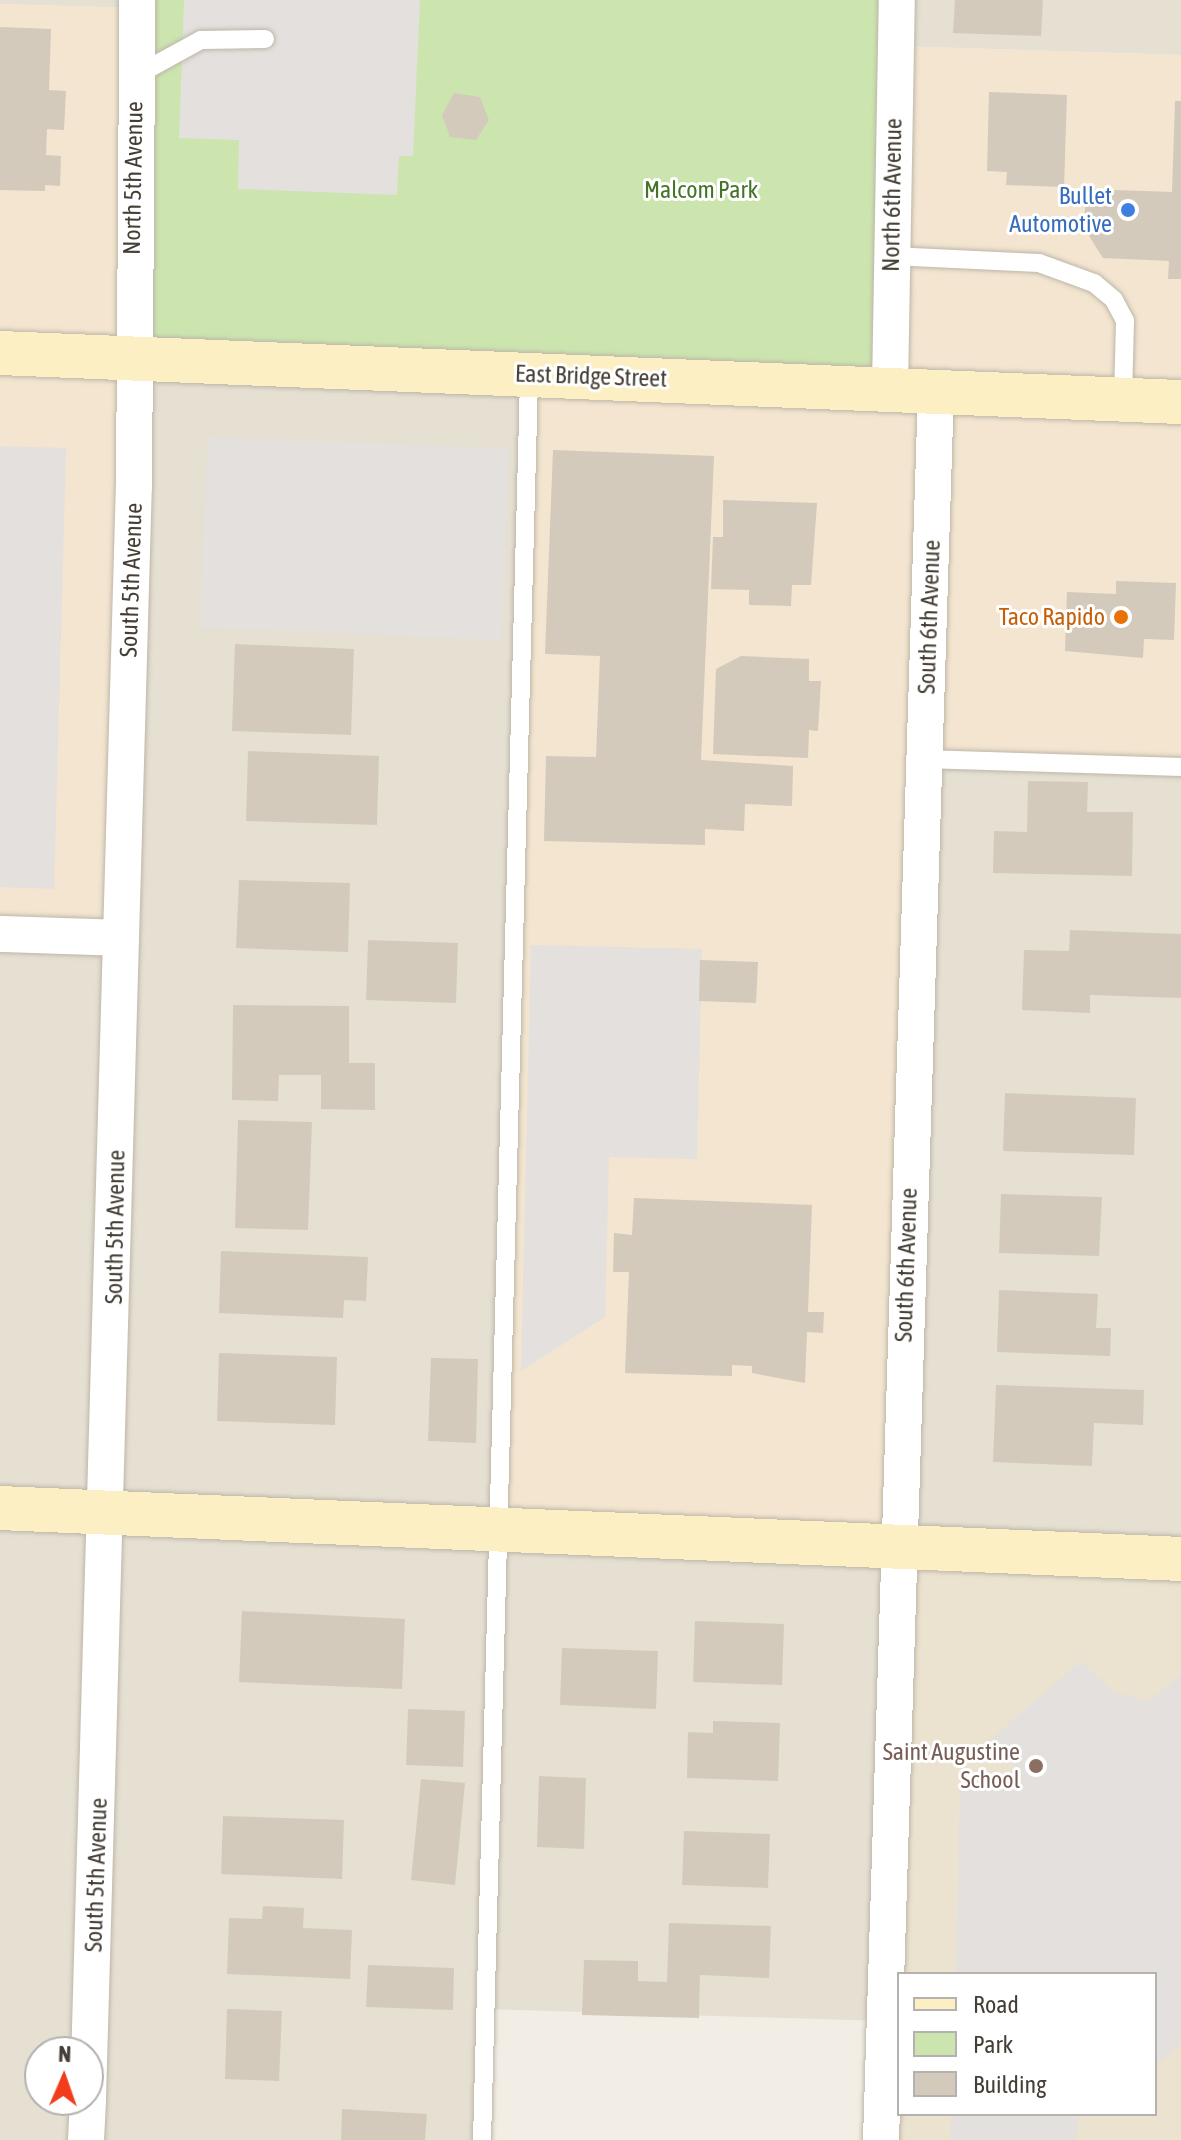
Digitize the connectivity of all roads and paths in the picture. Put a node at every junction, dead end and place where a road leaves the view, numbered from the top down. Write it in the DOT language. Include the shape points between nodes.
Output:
graph roads {
  1 [pos="137,0"];
  2 [pos="897,0"];
  3 [pos="265,39"];
  4 [pos="135,77"];
  5 [pos="891,256"];
  6 [pos="0,353"];
  7 [pos="131,357"];
  8 [pos="529,374"];
  9 [pos="890,389"];
  10 [pos="936,390"];
  11 [pos="1123,399"];
  12 [pos="1181,402"];
  13 [pos="924,759"];
  14 [pos="1181,767"];
  15 [pos="0,934"];
  16 [pos="121,938"];
  17 [pos="0,1508"];
  18 [pos="109,1513"];
  19 [pos="499,1531"];
  20 [pos="897,1545"];
  21 [pos="1181,1559"];
  22 [pos="90,2036"];
  23 [pos="87,2116"];
  24 [pos="86,2140"];
  25 [pos="482,2140"];
  26 [pos="881,2140"];
  1 -- 4 [label="street, North 5th Avenue"];
  2 -- 5 [label="street, North 6th Avenue"];
  3 -- 4 [label="lane" via="201,40"];
  4 -- 7 [label="street, North 5th Avenue"];
  5 -- 9 [label="street, North 6th Avenue"];
  5 -- 11 [label="lane" via="1039,263 1094,283 1114,300 1125,321"];
  6 -- 7 [label="main road, East Bridge Street"];
  7 -- 8 [label="main road, East Bridge Street"];
  7 -- 16 [label="street, South 5th Avenue" via="134,486"];
  8 -- 9 [label="main road, East Bridge Street"];
  8 -- 19 [label="lane"];
  9 -- 10 [label="main road, East Bridge Street"];
  10 -- 11 [label="main road, East Bridge Street"];
  10 -- 13 [label="street, South 6th Avenue"];
  11 -- 12 [label="main road, East Bridge Street"];
  13 -- 14 [label="lane"];
  13 -- 20 [label="street, South 6th Avenue"];
  15 -- 16 [label="street"];
  16 -- 18 [label="street, South 5th Avenue"];
  17 -- 18 [label="main road"];
  18 -- 19 [label="main road"];
  18 -- 22 [label="street, South 5th Avenue"];
  19 -- 20 [label="main road"];
  19 -- 25 [label="lane"];
  20 -- 21 [label="main road"];
  20 -- 26 [label="street, South 6th Avenue"];
  23 -- 24 [label="street, South 5th Avenue"];
}
